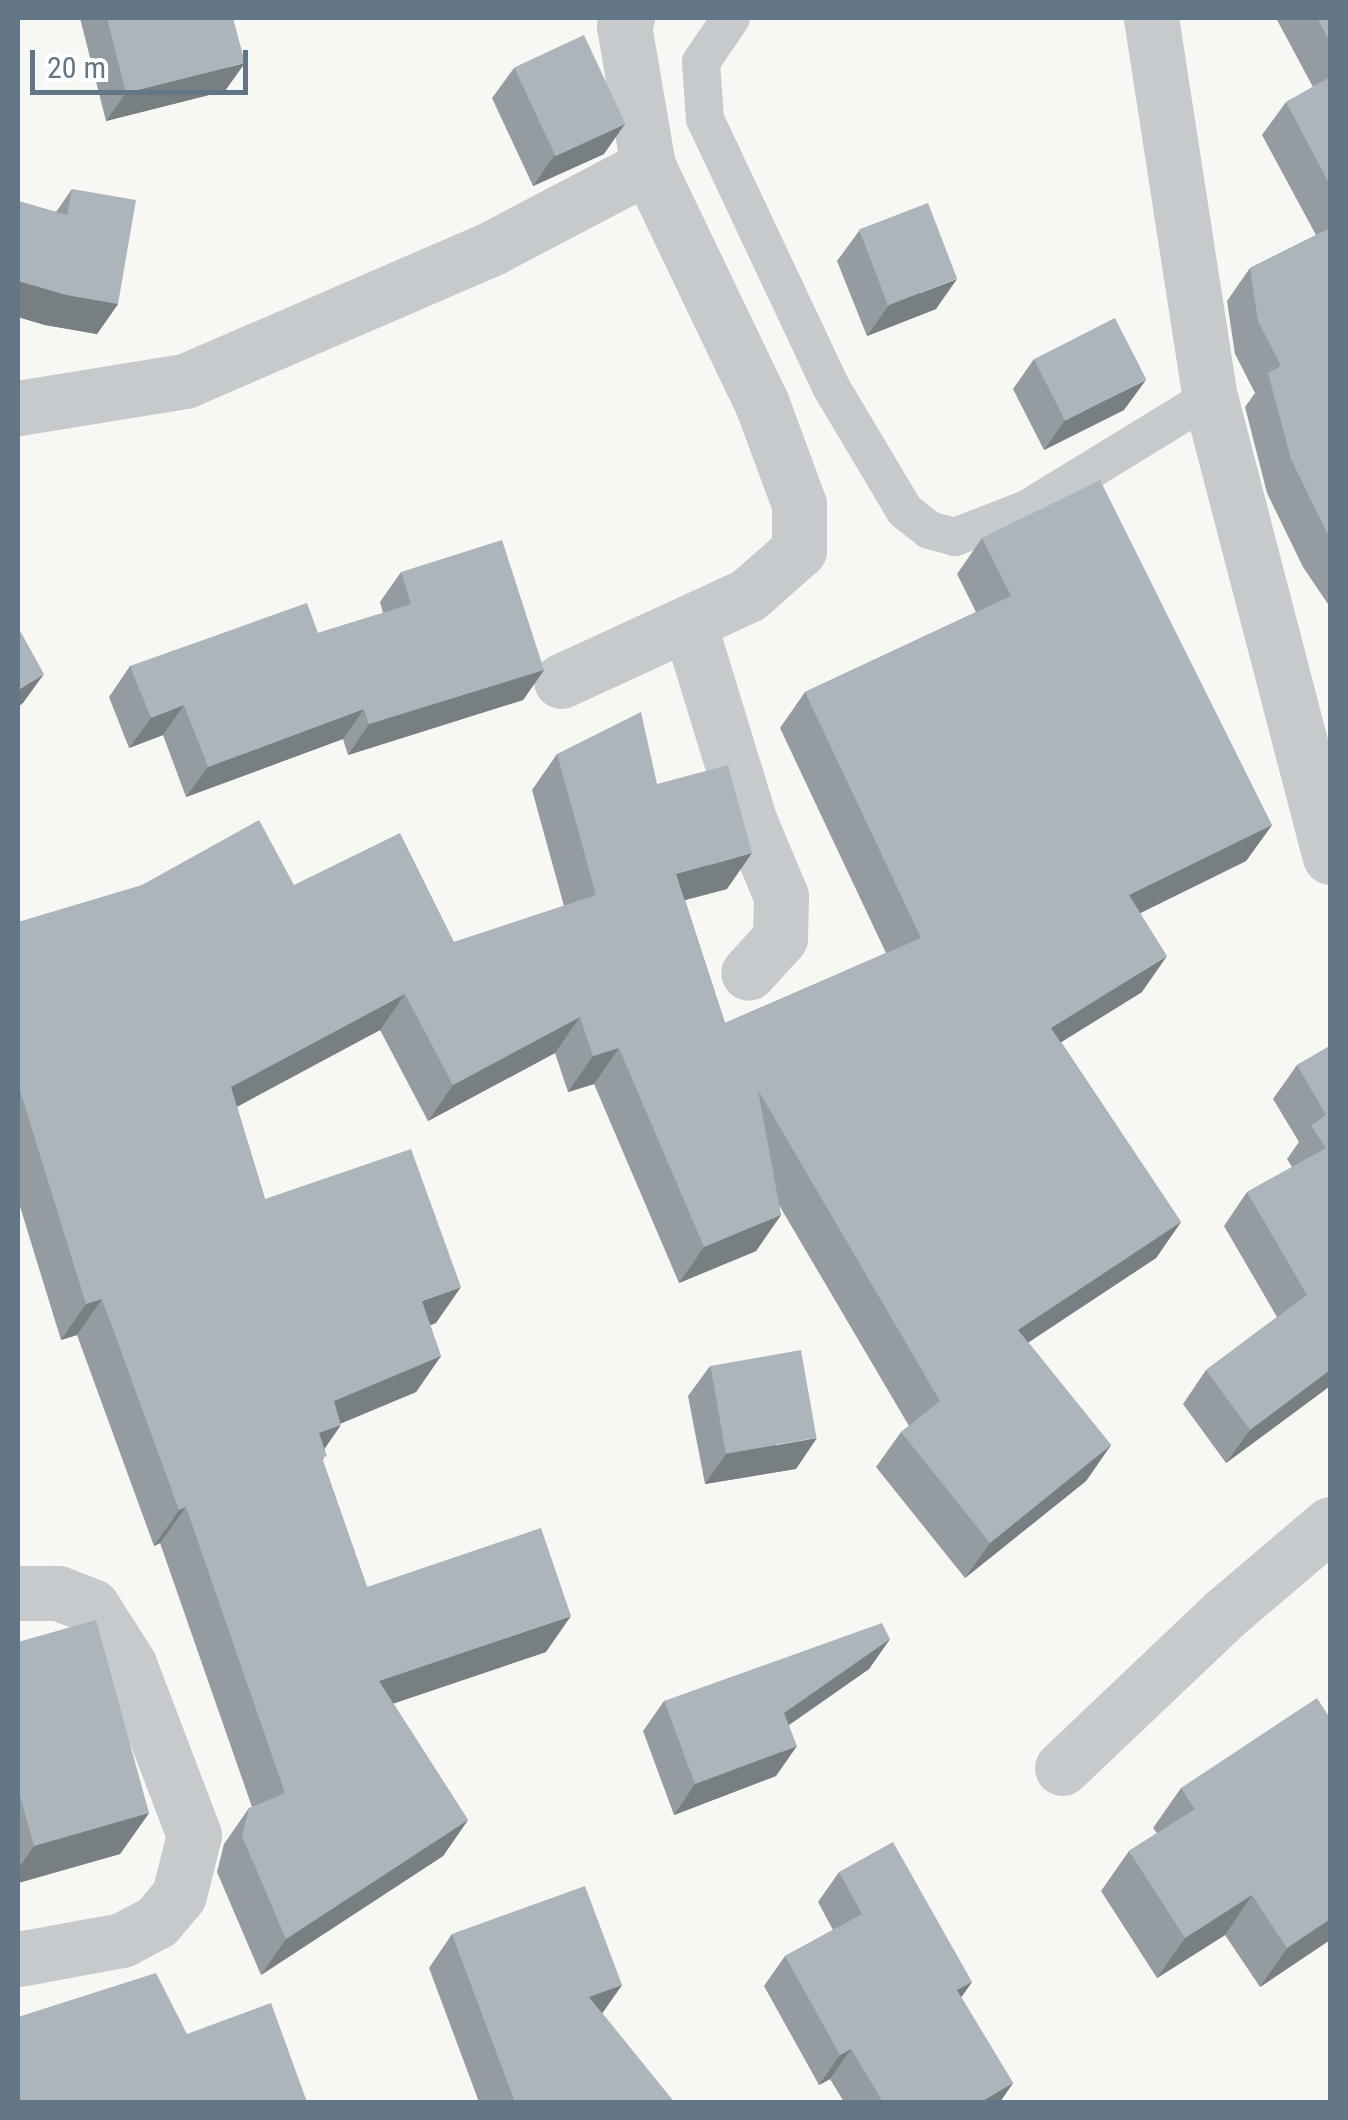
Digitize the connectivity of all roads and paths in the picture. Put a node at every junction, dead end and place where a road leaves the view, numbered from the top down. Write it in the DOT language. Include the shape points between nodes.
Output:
graph roads {
  1 [pos="627,18"];
  2 [pos="731,18"];
  3 [pos="1151,18"];
  4 [pos="648,166"];
  5 [pos="1210,397"];
  6 [pos="18,408"];
  7 [pos="689,622"];
  8 [pos="561,681"];
  9 [pos="1330,857"];
  10 [pos="748,973"];
  11 [pos="1330,1524"];
  12 [pos="18,1593"];
  13 [pos="1062,1768"];
  14 [pos="18,1960"];
  1 -- 4 [label="street"];
  2 -- 5 [label="lane" via="701,62 704,118 830,386 905,510 928,530 954,537 1027,509"];
  3 -- 5 [label="street"];
  4 -- 6 [label="street" via="494,247 185,381"];
  4 -- 7 [label="street" via="762,404 798,504 799,550 748,595"];
  5 -- 9 [label="street"];
  7 -- 8 [label="street"];
  7 -- 10 [label="street" via="750,822 780,896 780,938"];
  11 -- 13 [label="street"];
  12 -- 14 [label="street" via="58,1593 92,1606 129,1664 194,1835 179,1895 156,1922 122,1940"];
}
